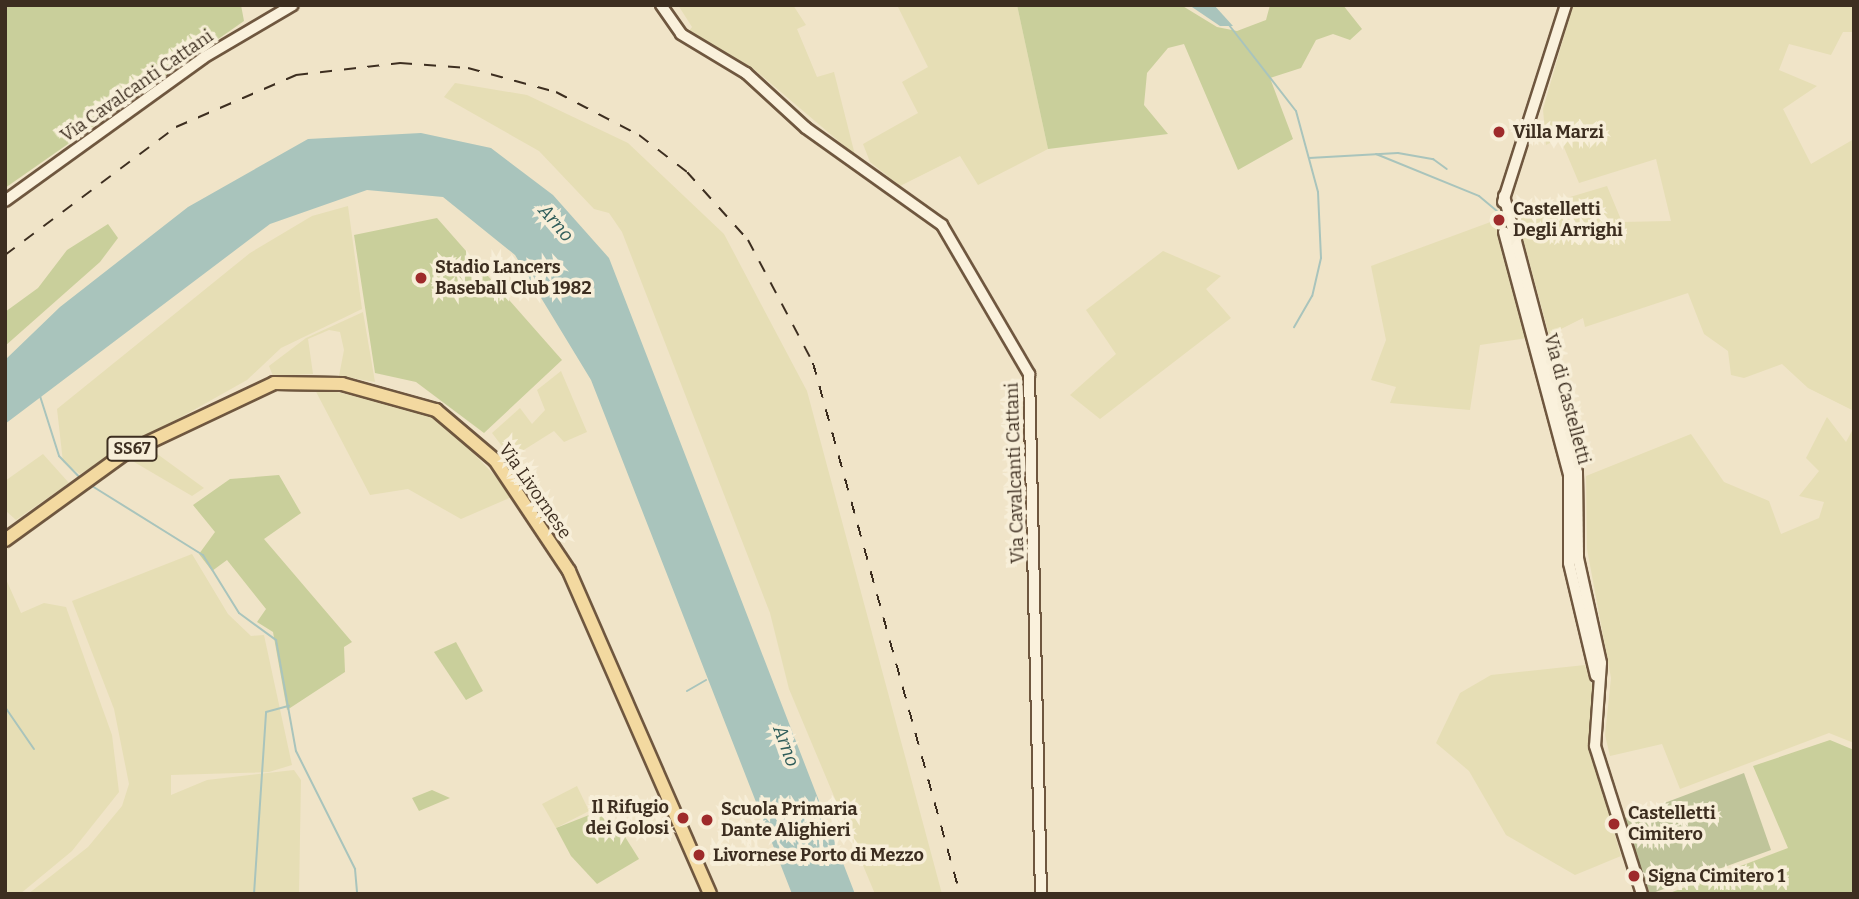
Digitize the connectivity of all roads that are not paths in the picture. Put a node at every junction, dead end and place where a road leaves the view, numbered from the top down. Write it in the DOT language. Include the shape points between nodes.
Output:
graph roads {
  1 [pos="293,5"];
  2 [pos="661,5"];
  3 [pos="1566,5"];
  4 [pos="5,201"];
  5 [pos="5,540"];
  6 [pos="710,894"];
  7 [pos="1041,894"];
  8 [pos="1642,894"];
  1 -- 4 [label="street, Via Cavalcanti Cattani" via="203,58"];
  2 -- 7 [label="street, Via Cavalcanti Cattani" via="681,34 746,73 806,128 907,198 962,251 1031,387"];
  3 -- 8 [label="street, Via di Castelletti" via="1504,196 1511,272 1569,475 1569,563 1599,696 1595,746"];
  5 -- 6 [label="main road, Via Livornese / SS67" via="124,454 274,383 342,384 417,403 458,424 495,460 569,571"];
}
